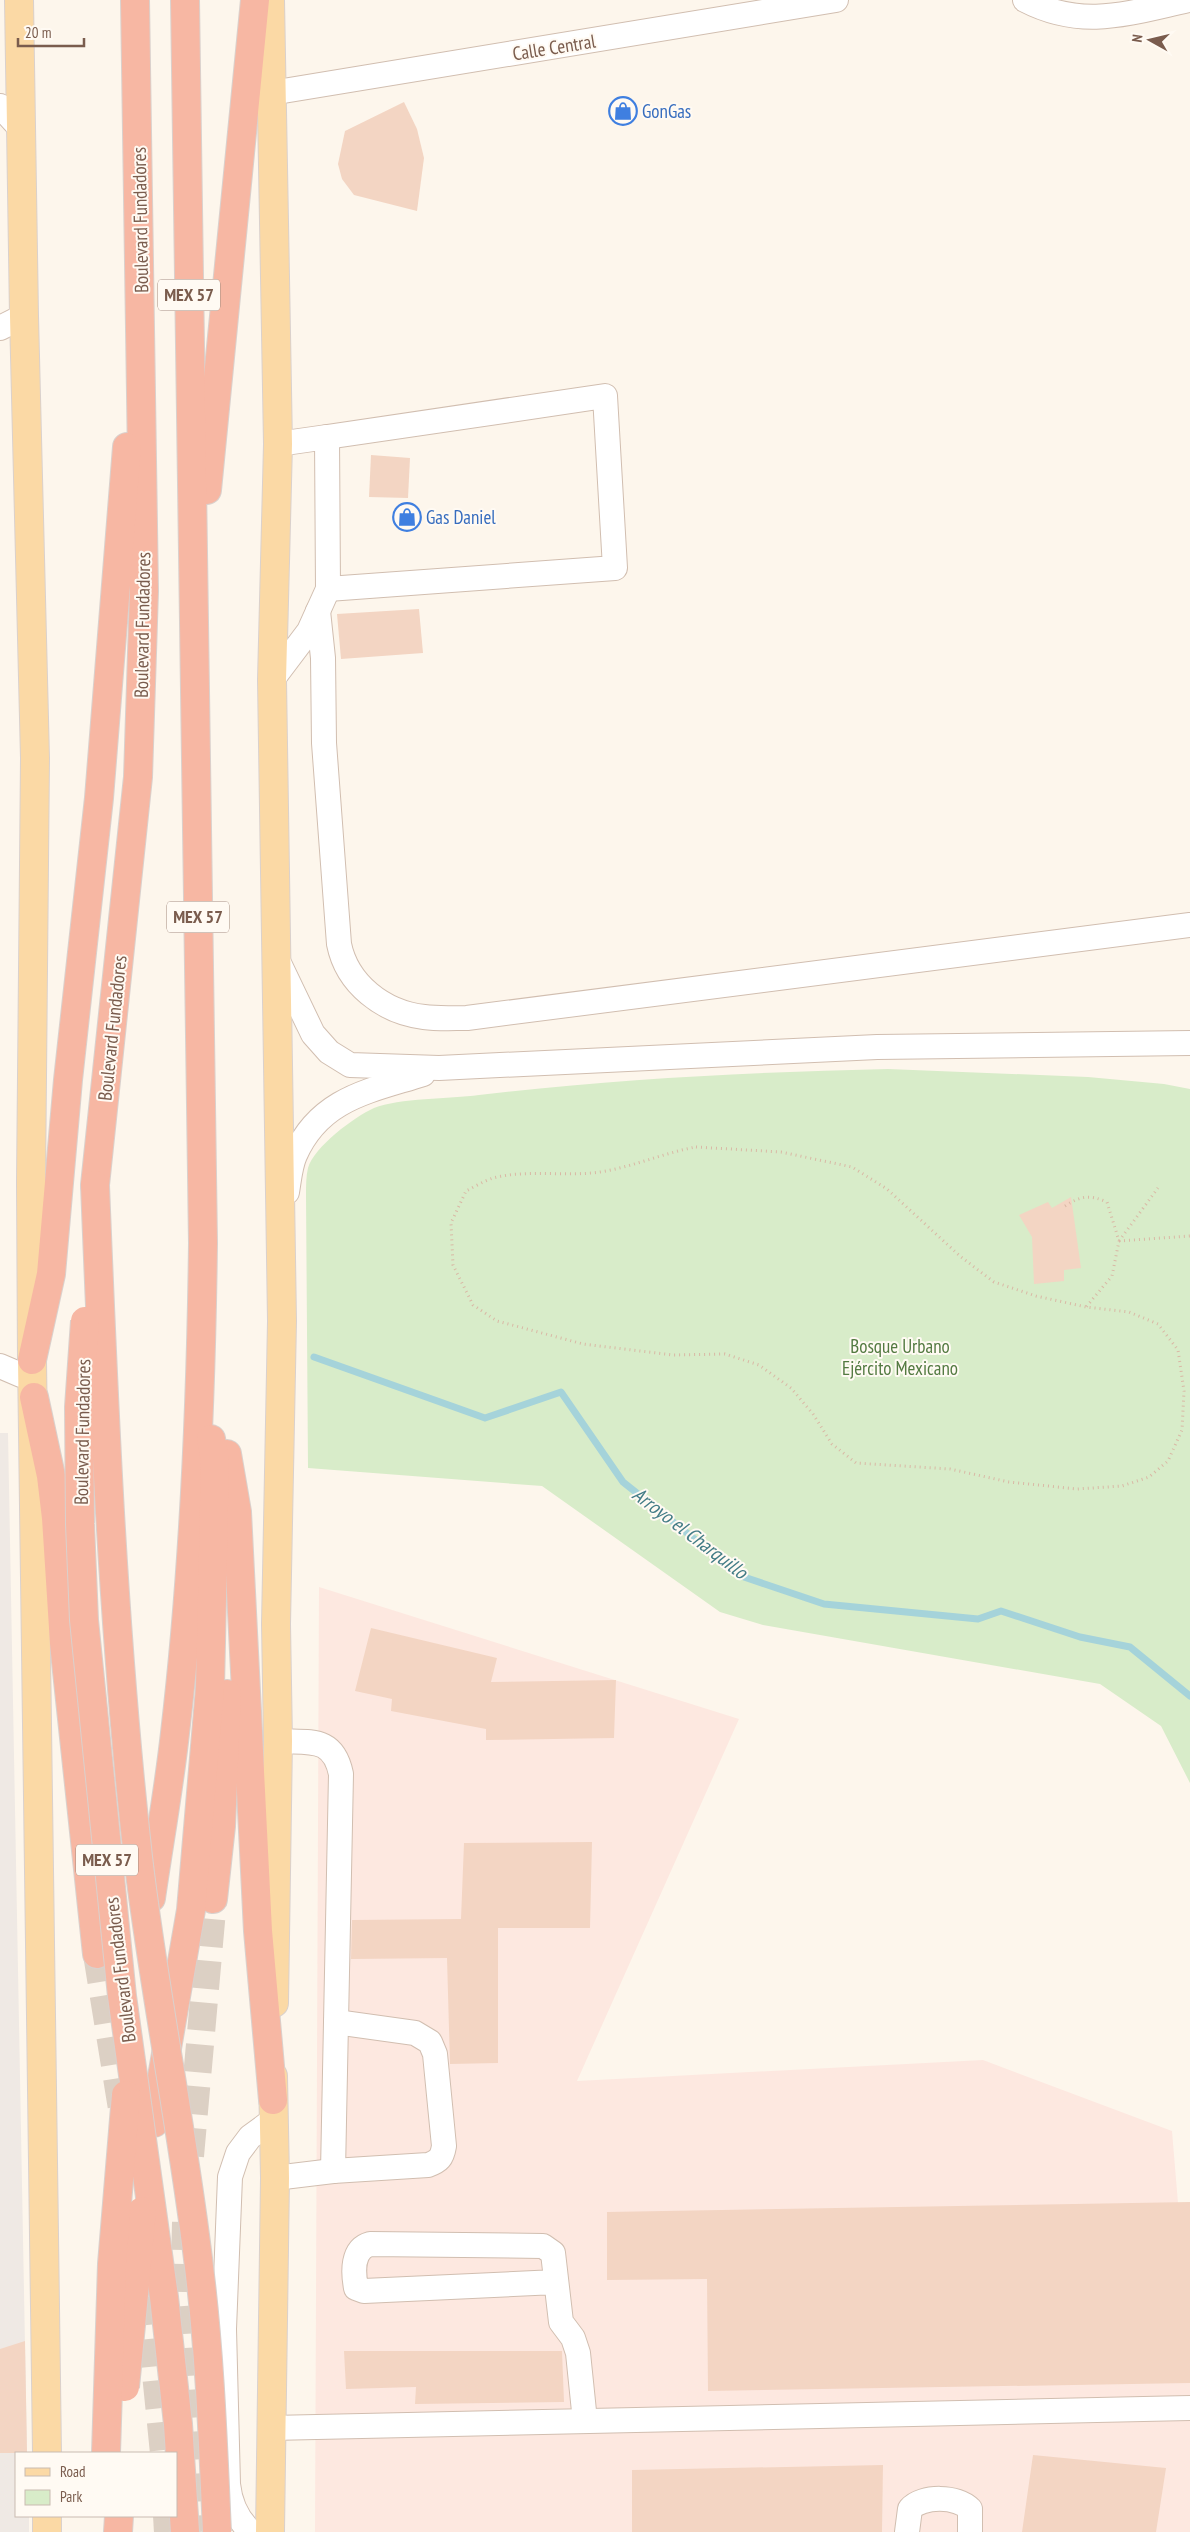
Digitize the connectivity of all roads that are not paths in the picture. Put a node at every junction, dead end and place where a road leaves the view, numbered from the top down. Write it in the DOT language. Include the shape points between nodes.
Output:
graph roads {
  1 [pos="19,0"];
  2 [pos="135,0"];
  3 [pos="185,0"];
  4 [pos="255,0"];
  5 [pos="270,0"];
  6 [pos="836,0"];
  7 [pos="1025,0"];
  8 [pos="1189,0"];
  9 [pos="271,93"];
  10 [pos="0,106"];
  11 [pos="21,129"];
  12 [pos="141,256"];
  13 [pos="24,316"];
  14 [pos="0,328"];
  15 [pos="327,437"];
  16 [pos="278,444"];
  17 [pos="328,589"];
  18 [pos="193,591"];
  19 [pos="318,611"];
  20 [pos="272,680"];
  21 [pos="1190,925"];
  22 [pos="278,961"];
  23 [pos="1190,1043"];
  24 [pos="439,1068"];
  25 [pos="96,1185"];
  26 [pos="281,1221"];
  27 [pos="41,1275"];
  28 [pos="0,1366"];
  29 [pos="33,1378"];
  30 [pos="201,1382"];
  31 [pos="215,1460"];
  32 [pos="278,1741"];
  33 [pos="213,1899"];
  34 [pos="97,1954"];
  35 [pos="336,2022"];
  36 [pos="273,2110"];
  37 [pos="333,2171"];
  38 [pos="275,2178"];
  39 [pos="556,2282"];
  40 [pos="1190,2408"];
  41 [pos="585,2421"];
  42 [pos="271,2428"];
  43 [pos="46,2452"];
  44 [pos="106,2452"];
  45 [pos="121,2452"];
  46 [pos="47,2517"];
  47 [pos="105,2517"];
  48 [pos="119,2517"];
  49 [pos="48,2532"];
  50 [pos="105,2532"];
  51 [pos="118,2532"];
  52 [pos="185,2532"];
  53 [pos="217,2532"];
  54 [pos="251,2532"];
  55 [pos="270,2532"];
  56 [pos="907,2532"];
  57 [pos="970,2532"];
  1 -- 11 [label="main road"];
  2 -- 12 [label="highway, Boulevard Fundadores / MEX 57"];
  3 -- 18 [label="highway, Boulevard Fundadores / MEX 57"];
  4 -- 18 [label="highway" via="206,496"];
  5 -- 9 [label="main road"];
  6 -- 9 [label="street, Calle Central"];
  7 -- 8 [label="street" via="1045,10 1075,18 1117,16"];
  9 -- 16 [label="main road"];
  10 -- 11 [label="street"];
  11 -- 13 [label="main road"];
  12 -- 25 [label="highway, Boulevard Fundadores / MEX 57" via="144,591 138,777"];
  12 -- 27 [label="highway" via="109,691 59,1178"];
  13 -- 14 [label="street"];
  13 -- 27 [label="main road" via="35,758 31,1183"];
  15 -- 16 [label="street"];
  15 -- 17 [label="street"];
  15 -- 17 [label="street" via="606,396 615,568"];
  16 -- 20 [label="main road"];
  17 -- 19 [label="street"];
  18 -- 30 [label="highway, Boulevard Fundadores / MEX 57" via="203,1243"];
  19 -- 20 [label="street" via="309,631"];
  19 -- 21 [label="street" via="339,944 345,966 358,984 398,1011 424,1017 466,1018"];
  20 -- 22 [label="main road"];
  22 -- 24 [label="street" via="313,1034 329,1052 350,1065"];
  22 -- 26 [label="main road"];
  23 -- 24 [label="street" via="877,1047"];
  24 -- 26 [label="street" via="354,1096 332,1107 306,1135 294,1156"];
  25 -- 52 [label="highway, Boulevard Fundadores / MEX 57, bridge" via="79,1407 84,1620 122,1996 178,2424"];
  25 -- 53 [label="highway, bridge" via="105,1442 116,1624 139,1859 200,2270"];
  26 -- 32 [label="main road" via="276,1624"];
  27 -- 29 [label="highway"];
  28 -- 29 [label="street"];
  29 -- 34 [label="highway" via="56,1518 66,1662"];
  29 -- 43 [label="main road"];
  30 -- 31 [label="highway"];
  30 -- 36 [label="highway" via="226,1448 237,1512 258,1931"];
  30 -- 44 [label="highway, Boulevard Fundadores / MEX 57, bridge" via="186,1628 175,1734 135,2013 120,2145"];
  31 -- 33 [label="highway" via="225,1502 228,1661 221,1826"];
  31 -- 45 [label="highway, bridge" via="210,1688 191,1910 154,2123 137,2257"];
  32 -- 35 [label="street" via="322,1744 338,1758"];
  32 -- 36 [label="main road"];
  35 -- 37 [label="street"];
  35 -- 37 [label="street" via="415,2033 430,2042 436,2054 444,2146 443,2156 428,2165"];
  36 -- 38 [label="main road"];
  36 -- 54 [label="street" via="238,2153 230,2177 224,2330 228,2484 236,2513"];
  37 -- 38 [label="street"];
  38 -- 42 [label="main road"];
  39 -- 39 [label="street" via="553,2253 543,2246 370,2244 363,2246 355,2260 356,2288 364,2291"];
  39 -- 41 [label="street" via="561,2322 573,2338 578,2353"];
  40 -- 41 [label="street"];
  41 -- 42 [label="street"];
  42 -- 55 [label="main road"];
  46 -- 49 [label="main road"];
  47 -- 50 [label="highway"];
  48 -- 51 [label="highway"];
  56 -- 57 [label="street" via="910,2509 922,2500 966,2504 970,2509"];
}
